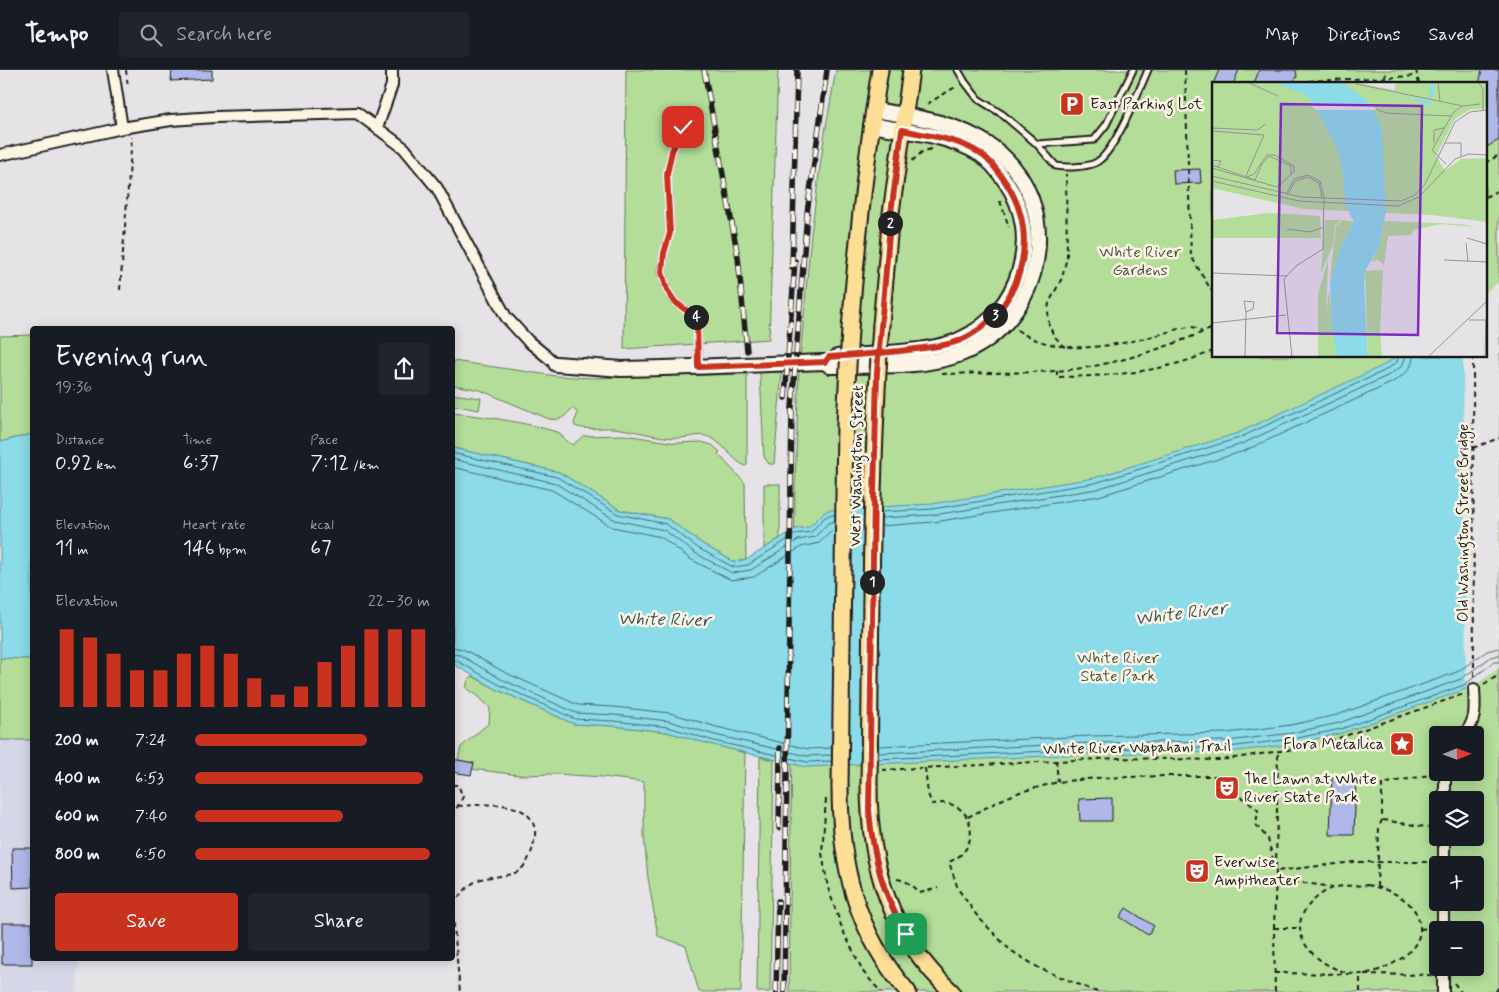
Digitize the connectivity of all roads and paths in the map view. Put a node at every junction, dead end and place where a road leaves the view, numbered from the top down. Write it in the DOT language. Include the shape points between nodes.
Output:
graph roads {
  1 [pos="112,70"];
  2 [pos="392,70"];
  3 [pos="880,70"];
  4 [pos="911,70"];
  5 [pos="958,70"];
  6 [pos="1133,70"];
  7 [pos="1148,70"];
  8 [pos="1185,70"];
  9 [pos="1386,70"];
  10 [pos="1416,70"];
  11 [pos="1416,76"];
  12 [pos="1386,78"];
  13 [pos="1324,82"];
  14 [pos="1418,82"];
  15 [pos="959,85"];
  16 [pos="927,104"];
  17 [pos="874,110"];
  18 [pos="904,115"];
  19 [pos="871,125"];
  20 [pos="683,127"];
  21 [pos="122,128"];
  22 [pos="376,128"];
  23 [pos="902,130"];
  24 [pos="1038,144"];
  25 [pos="133,148"];
  26 [pos="0,155"];
  27 [pos="1499,155"];
  28 [pos="1486,162"];
  29 [pos="1066,168"];
  30 [pos="1499,190"];
  31 [pos="1486,196"];
  32 [pos="120,290"];
  33 [pos="1212,290"];
  34 [pos="1212,328"];
  35 [pos="1064,347"];
  36 [pos="1212,352"];
  37 [pos="1473,358"];
  38 [pos="825,362"];
  39 [pos="556,364"];
  40 [pos="698,367"];
  41 [pos="1057,370"];
  42 [pos="938,374"];
  43 [pos="1499,438"];
  44 [pos="1474,448"];
  45 [pos="1499,675"];
  46 [pos="1474,689"];
  47 [pos="1470,726"];
  48 [pos="1278,752"];
  49 [pos="1056,760"];
  50 [pos="925,768"];
  51 [pos="882,770"];
  52 [pos="1429,775"];
  53 [pos="1058,782"];
  54 [pos="455,785"];
  55 [pos="826,797"];
  56 [pos="459,806"];
  57 [pos="455,812"];
  58 [pos="968,817"];
  59 [pos="1382,820"];
  60 [pos="1429,828"];
  61 [pos="1378,862"];
  62 [pos="1429,863"];
  63 [pos="1276,870"];
  64 [pos="896,878"];
  65 [pos="1275,879"];
  66 [pos="1377,887"];
  67 [pos="938,888"];
  68 [pos="1336,888"];
  69 [pos="455,901"];
  70 [pos="1274,928"];
  71 [pos="1299,928"];
  72 [pos="455,937"];
  73 [pos="1429,972"];
  74 [pos="1274,973"];
  75 [pos="1360,974"];
  76 [pos="1443,976"];
  77 [pos="1447,976"];
  78 [pos="1499,985"];
  79 [pos="460,992"];
  80 [pos="881,992"];
  81 [pos="908,992"];
  82 [pos="952,992"];
  83 [pos="1098,992"];
  84 [pos="1275,992"];
  85 [pos="1360,992"];
  86 [pos="1443,992"];
  87 [pos="1462,992"];
  88 [pos="1496,992"];
  1 -- 21 [label="street"];
  2 -- 22 [label="street" via="392,85"];
  3 -- 17 [label="main road, West Washington Street"];
  4 -- 18 [label="main road, West Washington Street"];
  5 -- 24 [label="lane" via="978,99"];
  6 -- 24 [label="lane" via="1106,125 1094,140"];
  7 -- 29 [label="lane" via="1107,154 1095,163"];
  8 -- 33 [label="path" via="1190,256"];
  9 -- 12 [label="path"];
  10 -- 11 [label="path"];
  11 -- 12 [label="path"];
  11 -- 14 [label="path"];
  12 -- 13 [label="path"];
  15 -- 16 [label="path"];
  17 -- 18 [label="street"];
  17 -- 19 [label="main road, West Washington Street"];
  18 -- 23 [label="main road, West Washington Street"];
  18 -- 38 [label="street" via="941,122 971,134 993,148 1022,179 1036,227 1038,254 1034,275 1021,303 1002,327 960,354 927,362 896,364 830,366"];
  19 -- 23 [label="street"];
  19 -- 81 [label="main road, West Washington Street, bridge" via="850,329 844,469 840,819 842,847 852,892 868,933"];
  20 -- 40 [label="lane" via="672,151 667,174 670,233 662,272 667,290 675,302 697,318"];
  21 -- 22 [label="street" via="171,120 356,113"];
  21 -- 26 [label="street"];
  22 -- 39 [label="street" via="404,148 437,188 506,316 528,341"];
  23 -- 38 [label="street" via="961,144 982,155 998,170 1019,206 1025,236 1022,266 998,312 982,328 960,340 921,348 829,357"];
  23 -- 82 [label="main road, West Washington Street, bridge" via="881,325 874,495 869,785 872,840 877,868 894,915 918,954"];
  24 -- 29 [label="lane" via="1056,166"];
  25 -- 32 [label="path"];
  27 -- 28 [label="path"];
  29 -- 35 [label="path" via="1066,257 1062,278 1048,311 1049,325"];
  30 -- 31 [label="path"];
  34 -- 41 [label="path" via="1131,357"];
  36 -- 41 [label="path" via="1157,369 1109,376 1058,377"];
  37 -- 44 [label="path, Old Washington Street Bridge"];
  38 -- 40 [label="street"];
  39 -- 40 [label="street" via="622,368"];
  41 -- 42 [label="path"];
  43 -- 44 [label="path"];
  44 -- 46 [label="path, Old Washington Street Bridge"];
  45 -- 46 [label="path, White River Wapahani Trail"];
  46 -- 47 [label="street" via="1475,714"];
  46 -- 48 [label="path, White River Wapahani Trail" via="1342,737"];
  48 -- 49 [label="path, White River Wapahani Trail" via="1221,760"];
  48 -- 63 [label="path"];
  49 -- 50 [label="path, White River Wapahani Trail"];
  49 -- 53 [label="path"];
  50 -- 51 [label="path, White River Wapahani Trail"];
  50 -- 58 [label="path" via="932,804 956,806"];
  52 -- 59 [label="path" via="1382,784"];
  53 -- 58 [label="path" via="1020,792"];
  53 -- 63 [label="path" via="1096,778 1215,776 1258,810 1256,825 1268,838"];
  54 -- 56 [label="path" via="463,797"];
  55 -- 80 [label="path" via="822,853 828,888 843,931 864,973"];
  56 -- 57 [label="path"];
  56 -- 69 [label="path" via="512,806 527,813 535,826 534,844 528,861 518,871 481,880 469,886"];
  58 -- 83 [label="path" via="970,840 965,850 949,862 958,889 978,918 1010,950 1040,968"];
  59 -- 60 [label="path"];
  59 -- 61 [label="path"];
  61 -- 62 [label="path"];
  61 -- 63 [label="path"];
  61 -- 66 [label="path"];
  63 -- 65 [label="path"];
  64 -- 67 [label="path" via="906,880 920,893"];
  65 -- 68 [label="path"];
  65 -- 70 [label="path"];
  66 -- 68 [label="path"];
  66 -- 75 [label="path" via="1393,892 1414,909 1420,929 1408,954 1395,963"];
  68 -- 71 [label="path" via="1309,904 1302,914"];
  70 -- 71 [label="path"];
  70 -- 74 [label="path"];
  71 -- 75 [label="path" via="1301,938 1321,961 1344,972"];
  72 -- 79 [label="path"];
  73 -- 75 [label="path"];
  74 -- 75 [label="path"];
  74 -- 84 [label="path"];
  75 -- 85 [label="path"];
  76 -- 86 [label="street"];
  77 -- 87 [label="path"];
  78 -- 88 [label="path"];
}
